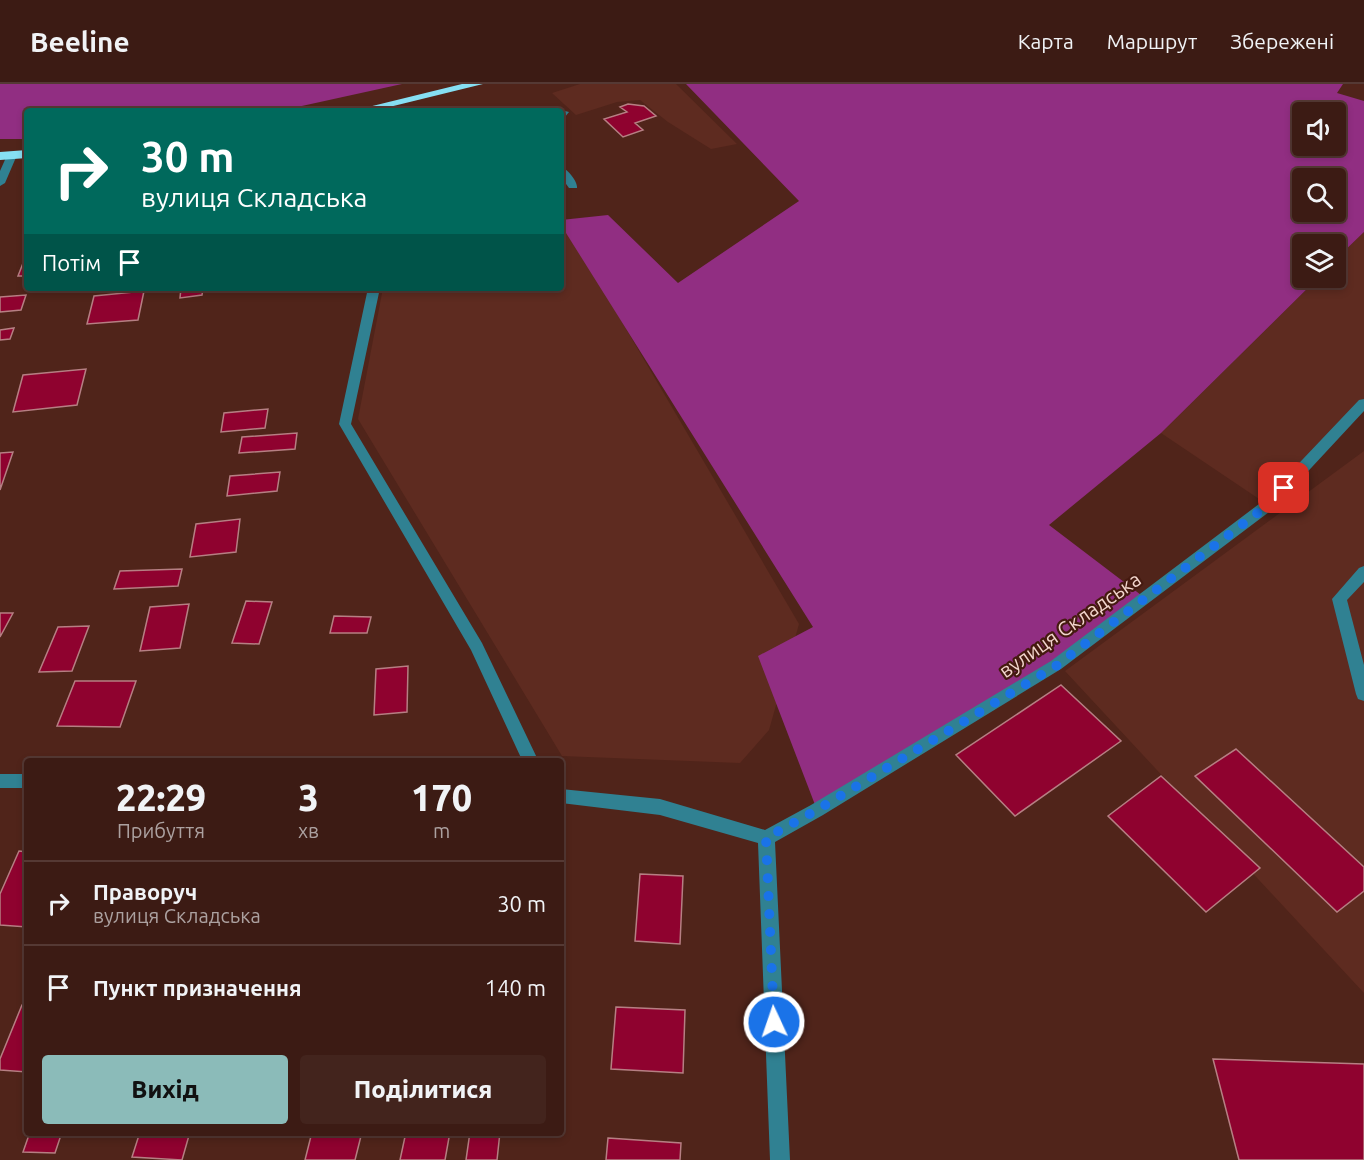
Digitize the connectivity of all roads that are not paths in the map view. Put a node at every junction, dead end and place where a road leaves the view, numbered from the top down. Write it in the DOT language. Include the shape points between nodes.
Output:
graph roads {
  1 [pos="477,84"];
  2 [pos="392,108"];
  3 [pos="24,154"];
  4 [pos="6,155"];
  5 [pos="564,174"];
  6 [pos="0,183"];
  7 [pos="573,186"];
  8 [pos="373,291"];
  9 [pos="1364,403"];
  10 [pos="1364,572"];
  11 [pos="1364,694"];
  12 [pos="529,758"];
  13 [pos="0,781"];
  14 [pos="24,781"];
  15 [pos="564,796"];
  16 [pos="766,838"];
  17 [pos="780,1160"];
  1 -- 2 [label="highway"];
  3 -- 4 [label="highway"];
  4 -- 6 [label="street"];
  5 -- 7 [label="street"];
  8 -- 12 [label="street" via="345,424 477,647"];
  9 -- 16 [label="street, вулиця Складська" via="1268,505 1056,666"];
  10 -- 11 [label="street" via="1340,599"];
  13 -- 14 [label="street"];
  15 -- 16 [label="street" via="660,807"];
  16 -- 17 [label="street"];
}
